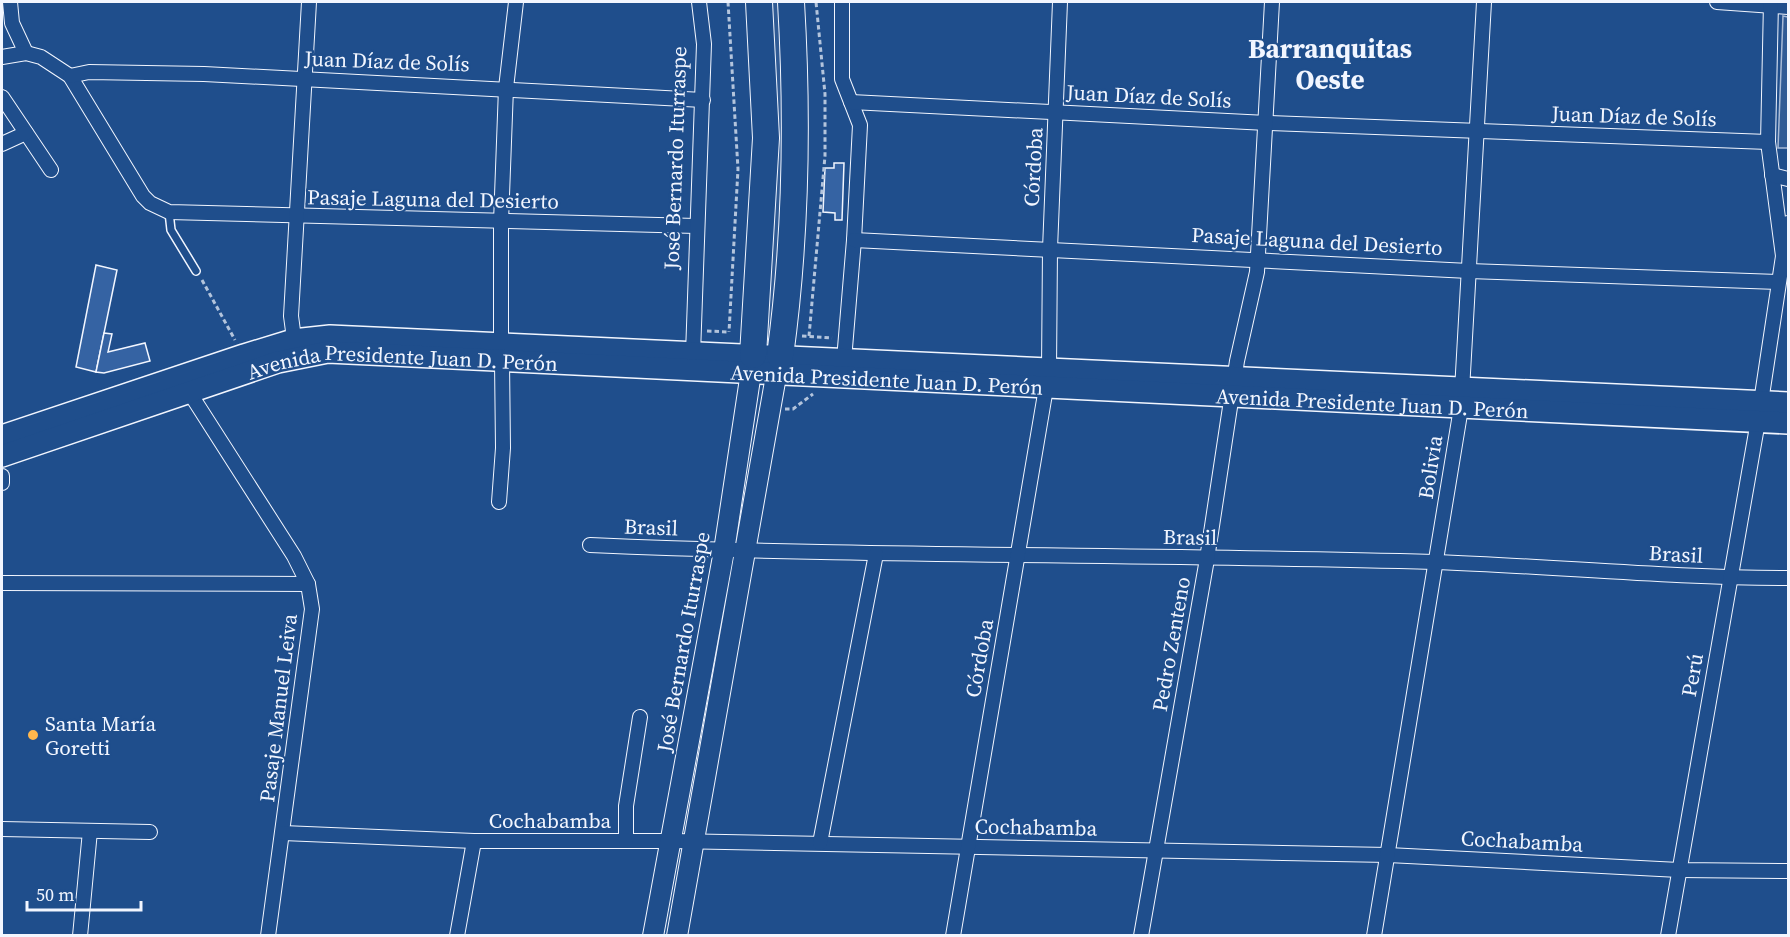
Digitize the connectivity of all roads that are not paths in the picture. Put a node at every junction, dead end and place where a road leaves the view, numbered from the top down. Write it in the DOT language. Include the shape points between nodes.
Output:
graph roads {
  1 [pos="10,2"];
  2 [pos="309,2"];
  3 [pos="516,2"];
  4 [pos="699,2"];
  5 [pos="759,2"];
  6 [pos="791,2"];
  7 [pos="842,2"];
  8 [pos="1060,2"];
  9 [pos="1272,2"];
  10 [pos="1484,2"];
  11 [pos="1717,2"];
  12 [pos="1771,3"];
  13 [pos="1788,7"];
  14 [pos="26,53"];
  15 [pos="2,57"];
  16 [pos="70,76"];
  17 [pos="305,79"];
  18 [pos="506,88"];
  19 [pos="2,97"];
  20 [pos="703,100"];
  21 [pos="851,102"];
  22 [pos="1056,112"];
  23 [pos="1267,123"];
  24 [pos="1478,132"];
  25 [pos="26,133"];
  26 [pos="1767,142"];
  27 [pos="2,144"];
  28 [pos="51,170"];
  29 [pos="1772,175"];
  30 [pos="1788,179"];
  31 [pos="169,212"];
  32 [pos="296,216"];
  33 [pos="501,222"];
  34 [pos="1788,223"];
  35 [pos="696,226"];
  36 [pos="854,240"];
  37 [pos="1050,249"];
  38 [pos="1783,256"];
  39 [pos="1258,259"];
  40 [pos="196,271"];
  41 [pos="1469,271"];
  42 [pos="1778,282"];
  43 [pos="296,348"];
  44 [pos="502,353"];
  45 [pos="693,354"];
  46 [pos="754,354"];
  47 [pos="780,355"];
  48 [pos="844,360"];
  49 [pos="1047,379"];
  50 [pos="184,385"];
  51 [pos="1234,387"];
  52 [pos="1463,387"];
  53 [pos="1788,403"];
  54 [pos="1461,408"];
  55 [pos="1760,412"];
  56 [pos="1788,423"];
  57 [pos="2,436"];
  58 [pos="2,456"];
  59 [pos="2,476"];
  60 [pos="2,483"];
  61 [pos="499,502"];
  62 [pos="590,545"];
  63 [pos="734,552"];
  64 [pos="876,554"];
  65 [pos="1017,555"];
  66 [pos="1208,559"];
  67 [pos="1435,562"];
  68 [pos="1730,578"];
  69 [pos="1788,578"];
  70 [pos="2,583"];
  71 [pos="308,584"];
  72 [pos="640,717"];
  73 [pos="2,830"];
  74 [pos="90,831"];
  75 [pos="150,832"];
  76 [pos="283,833"];
  77 [pos="474,841"];
  78 [pos="626,841"];
  79 [pos="673,841"];
  80 [pos="695,841"];
  81 [pos="820,843"];
  82 [pos="968,847"];
  83 [pos="1155,850"];
  84 [pos="1388,855"];
  85 [pos="1679,870"];
  86 [pos="1788,871"];
  87 [pos="80,936"];
  88 [pos="268,936"];
  89 [pos="457,936"];
  90 [pos="654,936"];
  91 [pos="677,936"];
  92 [pos="953,936"];
  93 [pos="1141,936"];
  94 [pos="1374,936"];
  95 [pos="1668,936"];
  1 -- 14 [label="street" via="12,23"];
  2 -- 17 [label="street"];
  3 -- 18 [label="street"];
  4 -- 20 [label="street, José Bernardo Iturraspe" via="705,44"];
  5 -- 46 [label="highway" via="766,138"];
  6 -- 47 [label="highway" via="795,141"];
  7 -- 21 [label="street" via="842,79"];
  8 -- 22 [label="street, Córdoba"];
  9 -- 23 [label="street, Pedro Zenteno"];
  10 -- 24 [label="street, Bolivia"];
  11 -- 12 [label="street"];
  12 -- 13 [label="street"];
  12 -- 26 [label="street, Perú"];
  14 -- 15 [label="street"];
  14 -- 16 [label="street" via="41,57"];
  16 -- 17 [label="street, Juan Díaz de Solís" via="88,72"];
  16 -- 31 [label="street" via="143,196"];
  17 -- 18 [label="street, Juan Díaz de Solís"];
  17 -- 32 [label="street"];
  18 -- 20 [label="street, Juan Díaz de Solís"];
  18 -- 33 [label="street"];
  19 -- 25 [label="street"];
  20 -- 35 [label="street, José Bernardo Iturraspe"];
  21 -- 22 [label="street, Juan Díaz de Solís"];
  21 -- 36 [label="street" via="860,125"];
  22 -- 23 [label="street, Juan Díaz de Solís"];
  22 -- 37 [label="street, Córdoba"];
  23 -- 24 [label="street, Juan Díaz de Solís"];
  23 -- 39 [label="street, Pedro Zenteno"];
  24 -- 26 [label="street, Juan Díaz de Solís"];
  24 -- 41 [label="street, Bolivia"];
  25 -- 27 [label="street"];
  25 -- 28 [label="street"];
  26 -- 29 [label="street, Perú"];
  29 -- 30 [label="street"];
  29 -- 38 [label="street, Perú"];
  31 -- 32 [label="street, Pasaje Laguna del Desierto"];
  31 -- 40 [label="lane" via="171,230"];
  32 -- 33 [label="street, Pasaje Laguna del Desierto"];
  32 -- 43 [label="street" via="291,316"];
  33 -- 35 [label="street, Pasaje Laguna del Desierto"];
  33 -- 44 [label="street"];
  34 -- 38 [label="street, Perú"];
  35 -- 45 [label="street, José Bernardo Iturraspe"];
  36 -- 37 [label="street, Pasaje Laguna del Desierto"];
  36 -- 48 [label="street"];
  37 -- 39 [label="street, Pasaje Laguna del Desierto"];
  37 -- 49 [label="street, Córdoba"];
  38 -- 42 [label="street, Perú"];
  39 -- 41 [label="street, Pasaje Laguna del Desierto"];
  39 -- 51 [label="street, Pedro Zenteno"];
  41 -- 42 [label="street, Pasaje Laguna del Desierto"];
  41 -- 52 [label="street, Bolivia"];
  42 -- 55 [label="street, Perú"];
  43 -- 44 [label="main road, Avenida Presidente Juan D. Perón" via="342,336"];
  43 -- 50 [label="main road, Avenida Presidente Juan D. Perón"];
  43 -- 50 [label="main road, Avenida Presidente Juan D. Perón" via="244,355"];
  44 -- 45 [label="main road, Avenida Presidente Juan D. Perón"];
  44 -- 46 [label="main road, Avenida Presidente Juan D. Perón"];
  44 -- 61 [label="street"];
  45 -- 46 [label="main road, Avenida Presidente Juan D. Perón"];
  46 -- 47 [label="main road, Avenida Presidente Juan D. Perón"];
  46 -- 63 [label="main road, José Bernardo Iturraspe"];
  47 -- 48 [label="main road, Avenida Presidente Juan D. Perón"];
  47 -- 49 [label="main road, Avenida Presidente Juan D. Perón" via="816,375"];
  47 -- 63 [label="main road, José Bernardo Iturraspe" via="772,408"];
  48 -- 49 [label="main road, Avenida Presidente Juan D. Perón"];
  49 -- 51 [label="main road, Avenida Presidente Juan D. Perón"];
  49 -- 65 [label="street, Córdoba"];
  50 -- 57 [label="main road, Avenida Presidente Juan D. Perón"];
  50 -- 58 [label="main road, Avenida Presidente Juan D. Perón"];
  50 -- 71 [label="street, Pasaje Manuel Leiva"];
  51 -- 52 [label="main road, Avenida Presidente Juan D. Perón"];
  51 -- 54 [label="main road, Avenida Presidente Juan D. Perón"];
  51 -- 66 [label="street, Pedro Zenteno"];
  52 -- 54 [label="street, Bolivia"];
  52 -- 55 [label="main road, Avenida Presidente Juan D. Perón"];
  53 -- 55 [label="main road, Avenida Presidente Juan D. Perón"];
  54 -- 55 [label="main road, Avenida Presidente Juan D. Perón"];
  54 -- 67 [label="street, Bolivia"];
  55 -- 56 [label="main road, Avenida Presidente Juan D. Perón"];
  55 -- 68 [label="street, Perú"];
  59 -- 60 [label="street"];
  62 -- 63 [label="street, Brasil"];
  63 -- 64 [label="street, Brasil"];
  63 -- 79 [label="main road, José Bernardo Iturraspe"];
  63 -- 80 [label="main road, José Bernardo Iturraspe"];
  64 -- 65 [label="street, Brasil"];
  64 -- 81 [label="street"];
  65 -- 66 [label="street, Brasil"];
  65 -- 82 [label="street, Córdoba"];
  66 -- 67 [label="street, Brasil"];
  66 -- 83 [label="street, Pedro Zenteno"];
  67 -- 68 [label="street, Brasil"];
  67 -- 84 [label="street, Bolivia"];
  68 -- 69 [label="street, Brasil"];
  68 -- 85 [label="street, Perú"];
  70 -- 71 [label="street"];
  71 -- 76 [label="street, Pasaje Manuel Leiva" via="312,609"];
  72 -- 78 [label="street" via="626,806"];
  73 -- 74 [label="street"];
  74 -- 75 [label="street"];
  74 -- 87 [label="street"];
  76 -- 77 [label="street, Cochabamba"];
  76 -- 88 [label="street, Pasaje Manuel Leiva"];
  77 -- 78 [label="street, Cochabamba"];
  77 -- 89 [label="street"];
  78 -- 79 [label="street, Cochabamba"];
  79 -- 80 [label="street, Cochabamba"];
  79 -- 90 [label="main road, José Bernardo Iturraspe"];
  80 -- 81 [label="street, Cochabamba"];
  80 -- 91 [label="main road, José Bernardo Iturraspe"];
  81 -- 82 [label="street, Cochabamba"];
  82 -- 83 [label="street, Cochabamba"];
  82 -- 92 [label="street, Córdoba"];
  83 -- 84 [label="street, Cochabamba"];
  83 -- 93 [label="street, Pedro Zenteno"];
  84 -- 85 [label="street, Cochabamba"];
  84 -- 94 [label="street, Bolivia"];
  85 -- 86 [label="street, Cochabamba"];
  85 -- 95 [label="street, Perú"];
}
